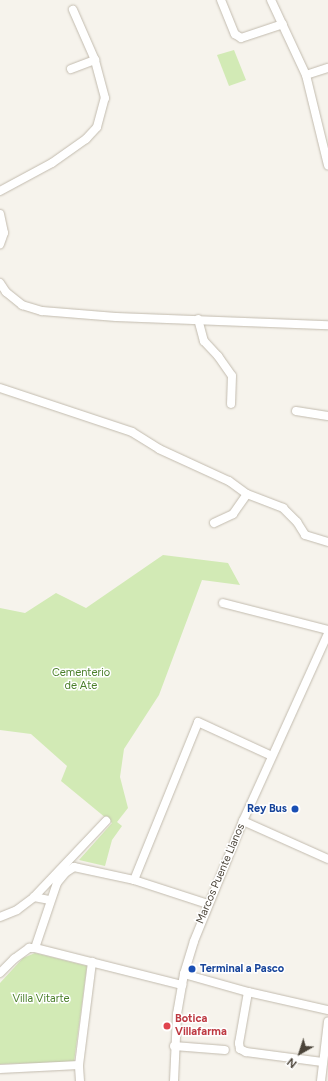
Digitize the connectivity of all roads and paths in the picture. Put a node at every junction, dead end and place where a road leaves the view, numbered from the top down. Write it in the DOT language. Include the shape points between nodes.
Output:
graph roads {
  1 [pos="221,0"];
  2 [pos="271,0"];
  3 [pos="73,10"];
  4 [pos="283,24"];
  5 [pos="95,60"];
  6 [pos="328,68"];
  7 [pos="70,69"];
  8 [pos="306,75"];
  9 [pos="328,165"];
  10 [pos="0,191"];
  11 [pos="0,214"];
  12 [pos="0,244"];
  13 [pos="0,283"];
  14 [pos="198,319"];
  15 [pos="328,325"];
  16 [pos="0,388"];
  17 [pos="231,404"];
  18 [pos="296,411"];
  19 [pos="328,416"];
  20 [pos="247,494"];
  21 [pos="214,523"];
  22 [pos="328,542"];
  23 [pos="223,603"];
  24 [pos="328,630"];
  25 [pos="328,634"];
  26 [pos="272,756"];
  27 [pos="106,821"];
  28 [pos="244,821"];
  29 [pos="328,859"];
  30 [pos="134,880"];
  31 [pos="34,896"];
  32 [pos="49,900"];
  33 [pos="208,904"];
  34 [pos="0,917"];
  35 [pos="35,948"];
  36 [pos="92,962"];
  37 [pos="0,974"];
  38 [pos="184,974"];
  39 [pos="182,985"];
  40 [pos="248,992"];
  41 [pos="328,1010"];
  42 [pos="328,1021"];
  43 [pos="174,1046"];
  44 [pos="225,1050"];
  45 [pos="322,1062"];
  46 [pos="79,1065"];
  47 [pos="0,1069"];
  48 [pos="80,1081"];
  49 [pos="174,1081"];
  50 [pos="321,1081"];
  1 -- 4 [label="street" via="235,34 240,38"];
  2 -- 4 [label="street"];
  3 -- 5 [label="street"];
  4 -- 8 [label="street"];
  5 -- 7 [label="street"];
  5 -- 10 [label="street" via="105,98 97,127 86,139 52,163"];
  6 -- 8 [label="street"];
  8 -- 9 [label="street"];
  11 -- 12 [label="street" via="4,233"];
  13 -- 14 [label="street" via="6,292 22,305 42,311"];
  14 -- 15 [label="street"];
  14 -- 17 [label="street" via="204,341 232,376"];
  16 -- 20 [label="street" via="132,432 159,449 229,481"];
  18 -- 19 [label="street"];
  20 -- 21 [label="street" via="233,514"];
  20 -- 22 [label="street" via="283,508 297,522 305,535"];
  23 -- 24 [label="street"];
  25 -- 26 [label="street, Marcos Puente Llanos"];
  26 -- 28 [label="street, Marcos Puente Llanos"];
  26 -- 30 [label="street" via="198,722"];
  27 -- 31 [label="street"];
  28 -- 29 [label="street"];
  28 -- 33 [label="street, Marcos Puente Llanos"];
  30 -- 32 [label="street" via="74,868 65,873 57,883"];
  30 -- 33 [label="street"];
  31 -- 32 [label="street"];
  31 -- 34 [label="street" via="17,910"];
  32 -- 35 [label="street"];
  33 -- 38 [label="street, Marcos Puente Llanos"];
  35 -- 36 [label="street"];
  35 -- 37 [label="street" via="29,948 14,959"];
  36 -- 39 [label="street"];
  36 -- 46 [label="street"];
  38 -- 39 [label="street, Marcos Puente Llanos"];
  38 -- 40 [label="street"];
  39 -- 43 [label="street, Marcos Puente Llanos"];
  40 -- 41 [label="street"];
  40 -- 45 [label="street" via="240,1049 246,1052"];
  42 -- 45 [label="street"];
  43 -- 44 [label="street"];
  43 -- 49 [label="street, Marcos Puente Llanos"];
  45 -- 50 [label="street"];
  46 -- 47 [label="street"];
  46 -- 48 [label="street"];
}
